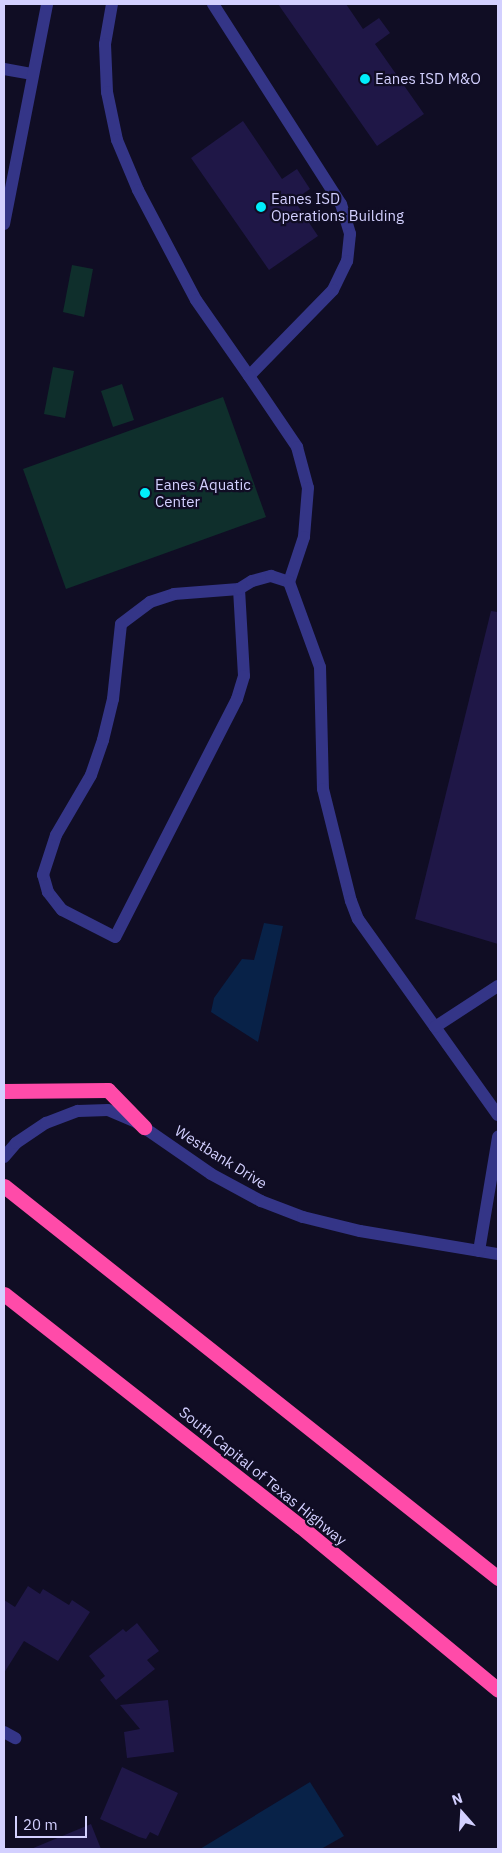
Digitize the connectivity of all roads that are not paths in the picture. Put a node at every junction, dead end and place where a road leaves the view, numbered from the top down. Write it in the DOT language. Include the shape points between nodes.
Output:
graph roads {
  1 [pos="48,4"];
  2 [pos="112,4"];
  3 [pos="213,4"];
  4 [pos="4,69"];
  5 [pos="33,74"];
  6 [pos="4,224"];
  7 [pos="249,376"];
  8 [pos="289,582"];
  9 [pos="239,590"];
  10 [pos="498,986"];
  11 [pos="436,1027"];
  12 [pos="4,1091"];
  13 [pos="498,1115"];
  14 [pos="144,1127"];
  15 [pos="498,1137"];
  16 [pos="4,1157"];
  17 [pos="4,1186"];
  18 [pos="480,1251"];
  19 [pos="498,1254"];
  20 [pos="4,1294"];
  21 [pos="498,1578"];
  22 [pos="498,1690"];
  1 -- 5 [label="street"];
  2 -- 7 [label="street" via="105,44 107,92 117,140 138,190 196,300"];
  3 -- 7 [label="street" via="341,204 350,234 347,261 333,290"];
  4 -- 5 [label="street"];
  5 -- 6 [label="street"];
  7 -- 8 [label="street" via="297,447 308,488 304,537"];
  8 -- 9 [label="street" via="271,576 252,581"];
  8 -- 11 [label="street" via="320,667 323,789 351,901 358,918"];
  9 -- 9 [label="street" via="244,676 237,699 115,937 62,910 48,892 43,875 56,835 91,775 103,740 113,699 121,624 150,602 174,594"];
  10 -- 11 [label="street"];
  11 -- 13 [label="street"];
  12 -- 14 [label="highway" via="108,1090"];
  14 -- 16 [label="street, Westbank Drive" via="108,1110 78,1111 46,1122 16,1143"];
  14 -- 18 [label="street, Westbank Drive" via="212,1174 261,1201 303,1217 360,1231"];
  15 -- 18 [label="street"];
  17 -- 21 [label="highway"];
  18 -- 19 [label="street, Westbank Drive"];
  20 -- 22 [label="highway, South Capital of Texas Highway" via="300,1526"];
}
